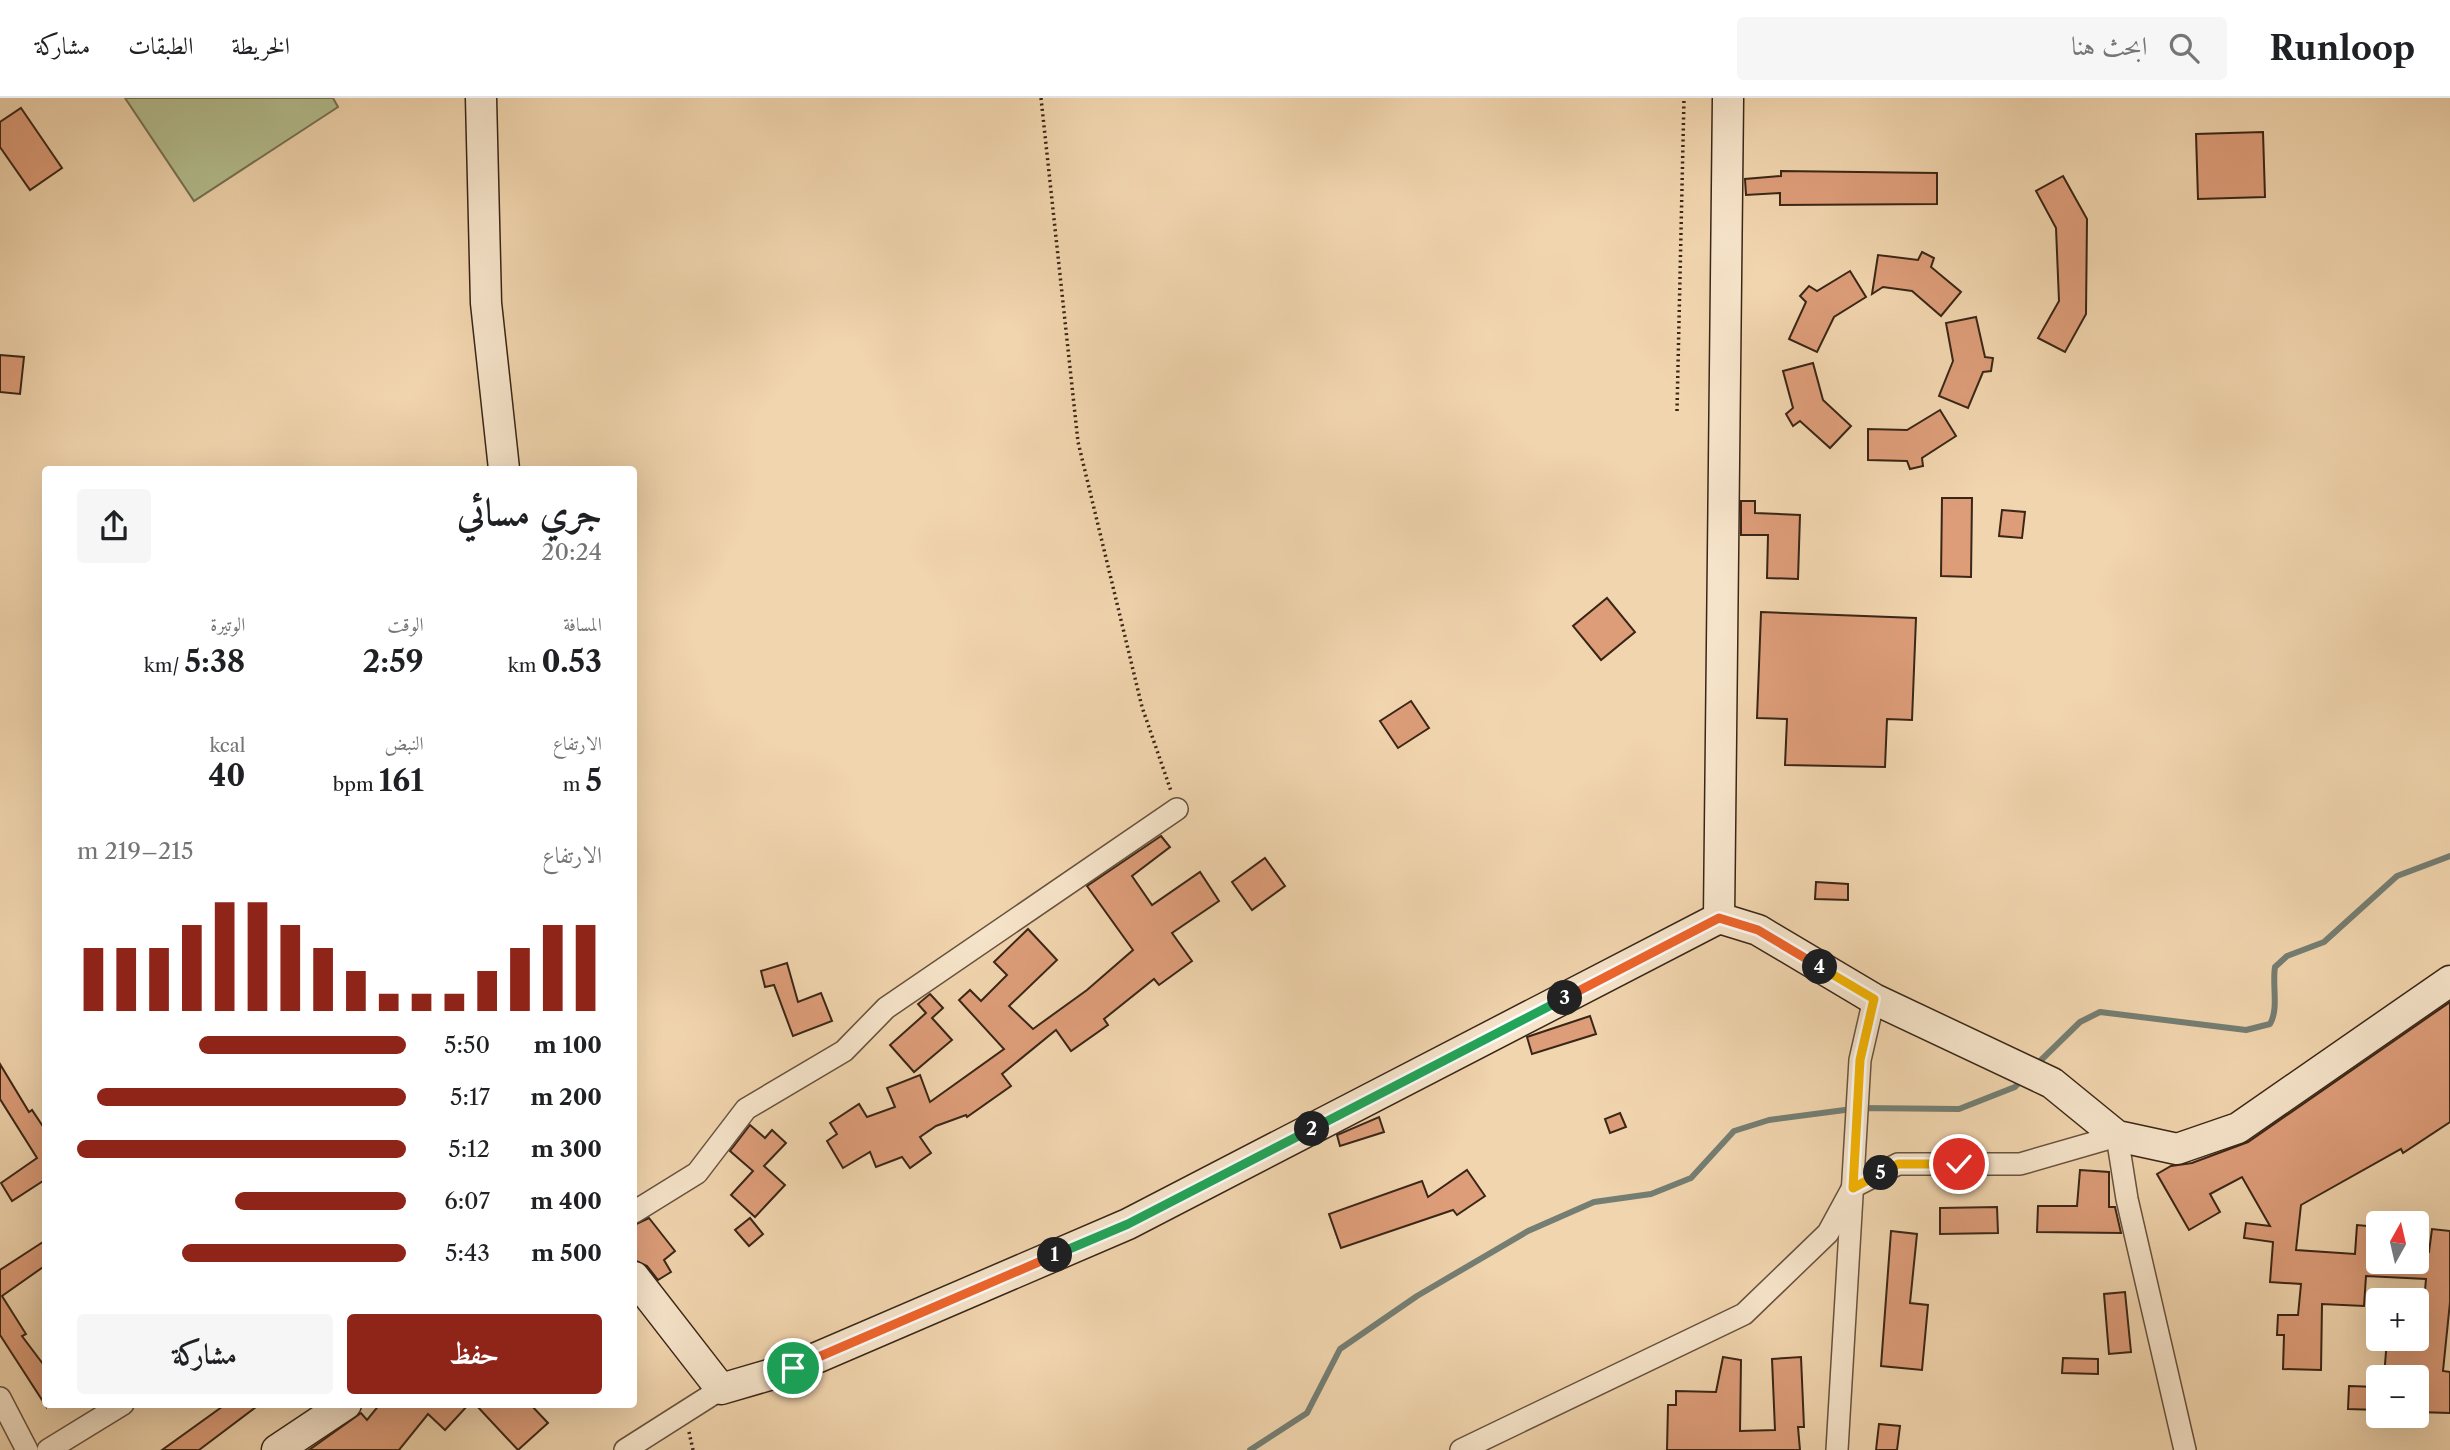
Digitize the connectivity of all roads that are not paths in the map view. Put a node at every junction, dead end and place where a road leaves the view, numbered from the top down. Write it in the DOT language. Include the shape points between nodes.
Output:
graph roads {
  1 [pos="481,98"];
  2 [pos="1728,98"];
  3 [pos="504,466"];
  4 [pos="1177,809"];
  5 [pos="1719,918"];
  6 [pos="2450,981"];
  7 [pos="1874,999"];
  8 [pos="2117,1136"];
  9 [pos="1853,1188"];
  10 [pos="637,1210"];
  11 [pos="637,1281"];
  12 [pos="720,1389"];
  13 [pos="0,1398"];
  14 [pos="116,1408"];
  15 [pos="340,1408"];
  16 [pos="27,1450"];
  17 [pos="48,1450"];
  18 [pos="277,1450"];
  19 [pos="625,1450"];
  20 [pos="1461,1450"];
  21 [pos="1837,1450"];
  22 [pos="2185,1450"];
  1 -- 3 [label="street" via="486,303"];
  2 -- 5 [label="street"];
  4 -- 10 [label="street" via="886,1008 844,1051 746,1109 697,1174"];
  5 -- 7 [label="street" via="1758,930"];
  5 -- 12 [label="street" via="1128,1224 793,1368"];
  6 -- 8 [label="street" via="2238,1128 2177,1149"];
  7 -- 8 [label="street" via="2052,1083"];
  7 -- 9 [label="street" via="1860,1060"];
  8 -- 9 [label="street" via="2020,1164 1898,1164"];
  8 -- 22 [label="street" via="2127,1199"];
  9 -- 20 [label="street" via="1828,1233 1744,1314"];
  9 -- 21 [label="street"];
  11 -- 12 [label="street"];
  12 -- 19 [label="street"];
  13 -- 16 [label="street"];
  14 -- 17 [label="street"];
  15 -- 18 [label="street"];
}
